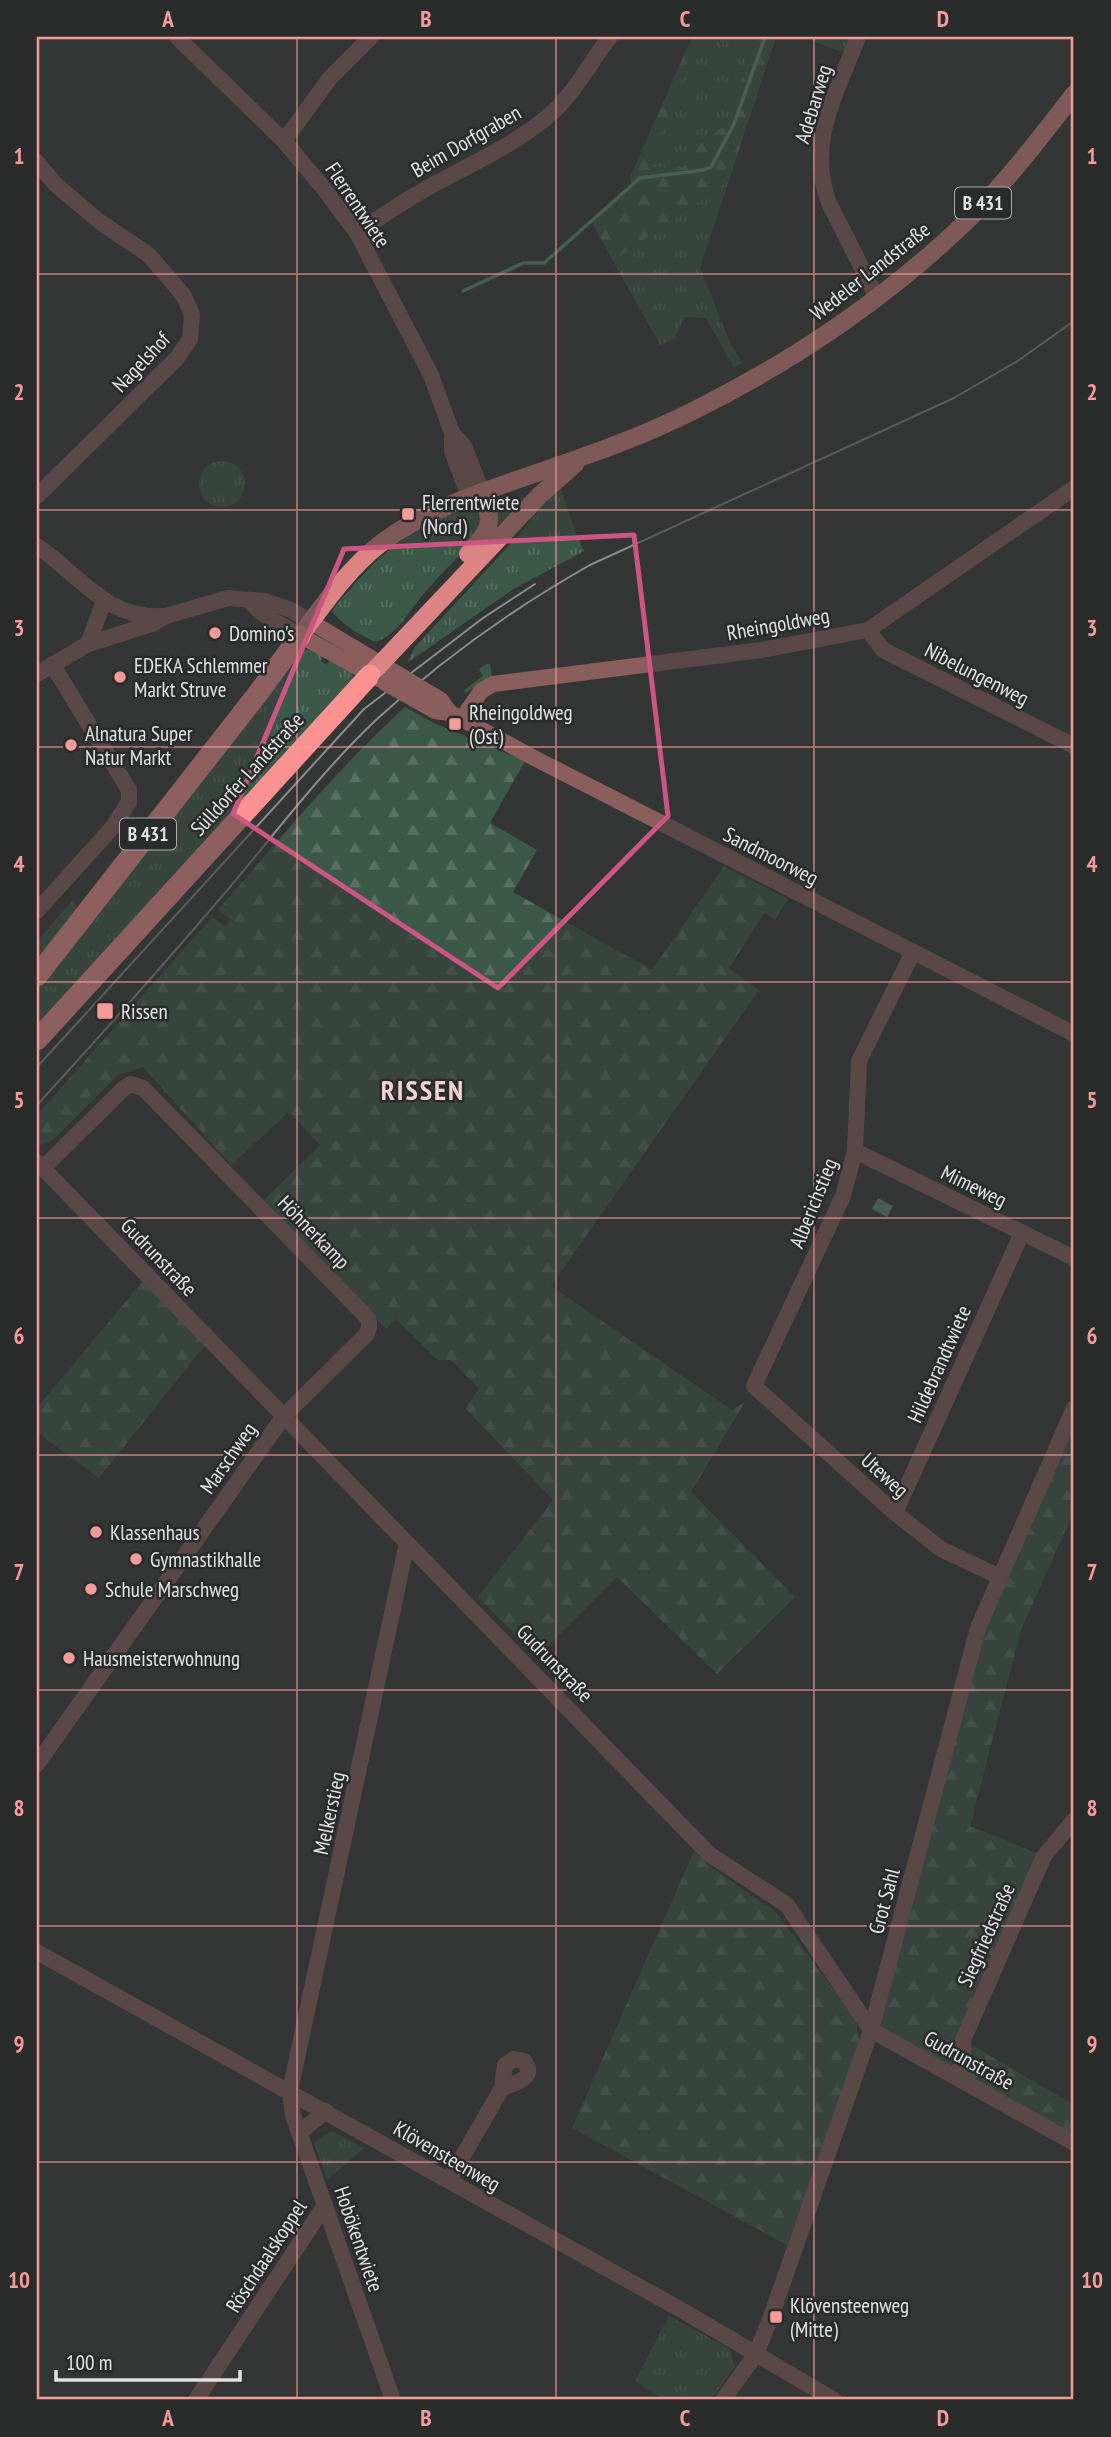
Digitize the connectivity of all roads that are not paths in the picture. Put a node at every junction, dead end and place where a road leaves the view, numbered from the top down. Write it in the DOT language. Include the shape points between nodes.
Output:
graph roads {
  1 [pos="177,37"];
  2 [pos="371,37"];
  3 [pos="609,37"];
  4 [pos="858,37"];
  5 [pos="1074,94"];
  6 [pos="284,141"];
  7 [pos="37,162"];
  8 [pos="357,233"];
  9 [pos="877,298"];
  10 [pos="583,457"];
  11 [pos="475,494"];
  12 [pos="1071,495"];
  13 [pos="37,496"];
  14 [pos="37,546"];
  15 [pos="104,601"];
  16 [pos="166,615"];
  17 [pos="306,628"];
  18 [pos="868,630"];
  19 [pos="403,640"];
  20 [pos="88,644"];
  21 [pos="52,664"];
  22 [pos="37,674"];
  23 [pos="383,674"];
  24 [pos="456,716"];
  25 [pos="1074,746"];
  26 [pos="37,911"];
  27 [pos="913,952"];
  28 [pos="37,976"];
  29 [pos="1074,1034"];
  30 [pos="37,1041"];
  31 [pos="855,1151"];
  32 [pos="40,1164"];
  33 [pos="1021,1233"];
  34 [pos="1074,1258"];
  35 [pos="754,1386"];
  36 [pos="1074,1408"];
  37 [pos="284,1416"];
  38 [pos="895,1513"];
  39 [pos="407,1543"];
  40 [pos="1000,1577"];
  41 [pos="37,1764"];
  42 [pos="1074,1820"];
  43 [pos="37,1952"];
  44 [pos="871,2030"];
  45 [pos="957,2077"];
  46 [pos="502,2088"];
  47 [pos="290,2091"];
  48 [pos="326,2111"];
  49 [pos="300,2132"];
  50 [pos="1074,2143"];
  51 [pos="449,2180"];
  52 [pos="325,2205"];
  53 [pos="757,2354"];
  54 [pos="196,2400"];
  55 [pos="393,2400"];
  56 [pos="723,2400"];
  57 [pos="834,2400"];
  1 -- 6 [label="street, Flerrentwiete"];
  2 -- 6 [label="street" via="330,78"];
  3 -- 8 [label="street, Beim Dorfgraben" via="575,86 533,128"];
  4 -- 9 [label="street, Adebarweg" via="827,118 819,166 829,203"];
  5 -- 9 [label="main road, Wedeler Landstraße / B 431" via="954,233"];
  6 -- 8 [label="street, Flerrentwiete"];
  7 -- 13 [label="street, Nagelshof" via="55,184 100,222 149,255 184,296 192,315 190,339 177,358"];
  8 -- 11 [label="street, Flerrentwiete" via="431,376 452,433 452,451"];
  9 -- 10 [label="main road, Wedeler Landstraße / B 431" via="787,360 690,413"];
  10 -- 11 [label="main road, B 431"];
  10 -- 19 [label="main road, B 431" via="540,495"];
  11 -- 17 [label="main road, B 431" via="423,516 377,546 346,576"];
  11 -- 19 [label="main road" via="490,517 486,533 426,600"];
  12 -- 18 [label="street, Rheingoldweg"];
  14 -- 15 [label="street"];
  15 -- 16 [label="street" via="128,612"];
  15 -- 20 [label="street"];
  16 -- 17 [label="street" via="228,598 250,601 265,615"];
  16 -- 20 [label="street" via="152,624"];
  17 -- 23 [label="street"];
  17 -- 28 [label="highway, Sülldorfer Landstraße / B 431"];
  18 -- 24 [label="street, Rheingoldweg" via="762,650 493,684"];
  18 -- 25 [label="street, Nibelungenweg" via="883,650"];
  19 -- 23 [label="main road, B 431"];
  20 -- 21 [label="street"];
  21 -- 22 [label="street"];
  21 -- 26 [label="street" via="130,796 125,810"];
  23 -- 24 [label="street, Sandmoorweg, bridge" via="441,701"];
  23 -- 30 [label="highway, Sülldorfer Landstraße / B 431"];
  24 -- 27 [label="street, Sandmoorweg"];
  27 -- 29 [label="street, Sandmoorweg"];
  27 -- 31 [label="street, Alberichstieg" via="859,1061"];
  31 -- 33 [label="street, Mimeweg"];
  31 -- 35 [label="street, Alberichstieg" via="843,1196"];
  32 -- 37 [label="street, Gudrunstraße"];
  32 -- 37 [label="street, Höhnerkamp" via="118,1093 133,1084 148,1091 369,1319 366,1335"];
  33 -- 34 [label="street, Mimeweg"];
  33 -- 38 [label="street, Hildebrandtwiete"];
  35 -- 38 [label="street, Uteweg"];
  36 -- 40 [label="street, Grot Sahl"];
  37 -- 39 [label="street, Gudrunstraße"];
  37 -- 41 [label="street, Marschweg"];
  38 -- 40 [label="street, Uteweg" via="941,1549"];
  39 -- 44 [label="street, Gudrunstraße" via="709,1854 787,1905"];
  39 -- 47 [label="street, Melkerstieg"];
  40 -- 44 [label="street, Grot Sahl" via="978,1628"];
  42 -- 45 [label="street, Siegfriedstraße" via="1044,1856 963,2040 964,2062"];
  43 -- 47 [label="street, Klövensteenweg"];
  44 -- 45 [label="street, Gudrunstraße"];
  44 -- 53 [label="street, Grot Sahl"];
  45 -- 50 [label="street, Gudrunstraße"];
  46 -- 51 [label="street"];
  47 -- 48 [label="street, Klövensteenweg"];
  47 -- 49 [label="street, Hobökentwiete"];
  48 -- 49 [label="street"];
  48 -- 51 [label="street, Klövensteenweg"];
  49 -- 52 [label="street, Hobökentwiete"];
  51 -- 53 [label="street, Klövensteenweg"];
  52 -- 54 [label="street, Röschdaalskoppel"];
  52 -- 55 [label="street, Hobökentwiete"];
  53 -- 56 [label="street, Grot Sahl"];
  53 -- 57 [label="street, Klövensteenweg"];
}
